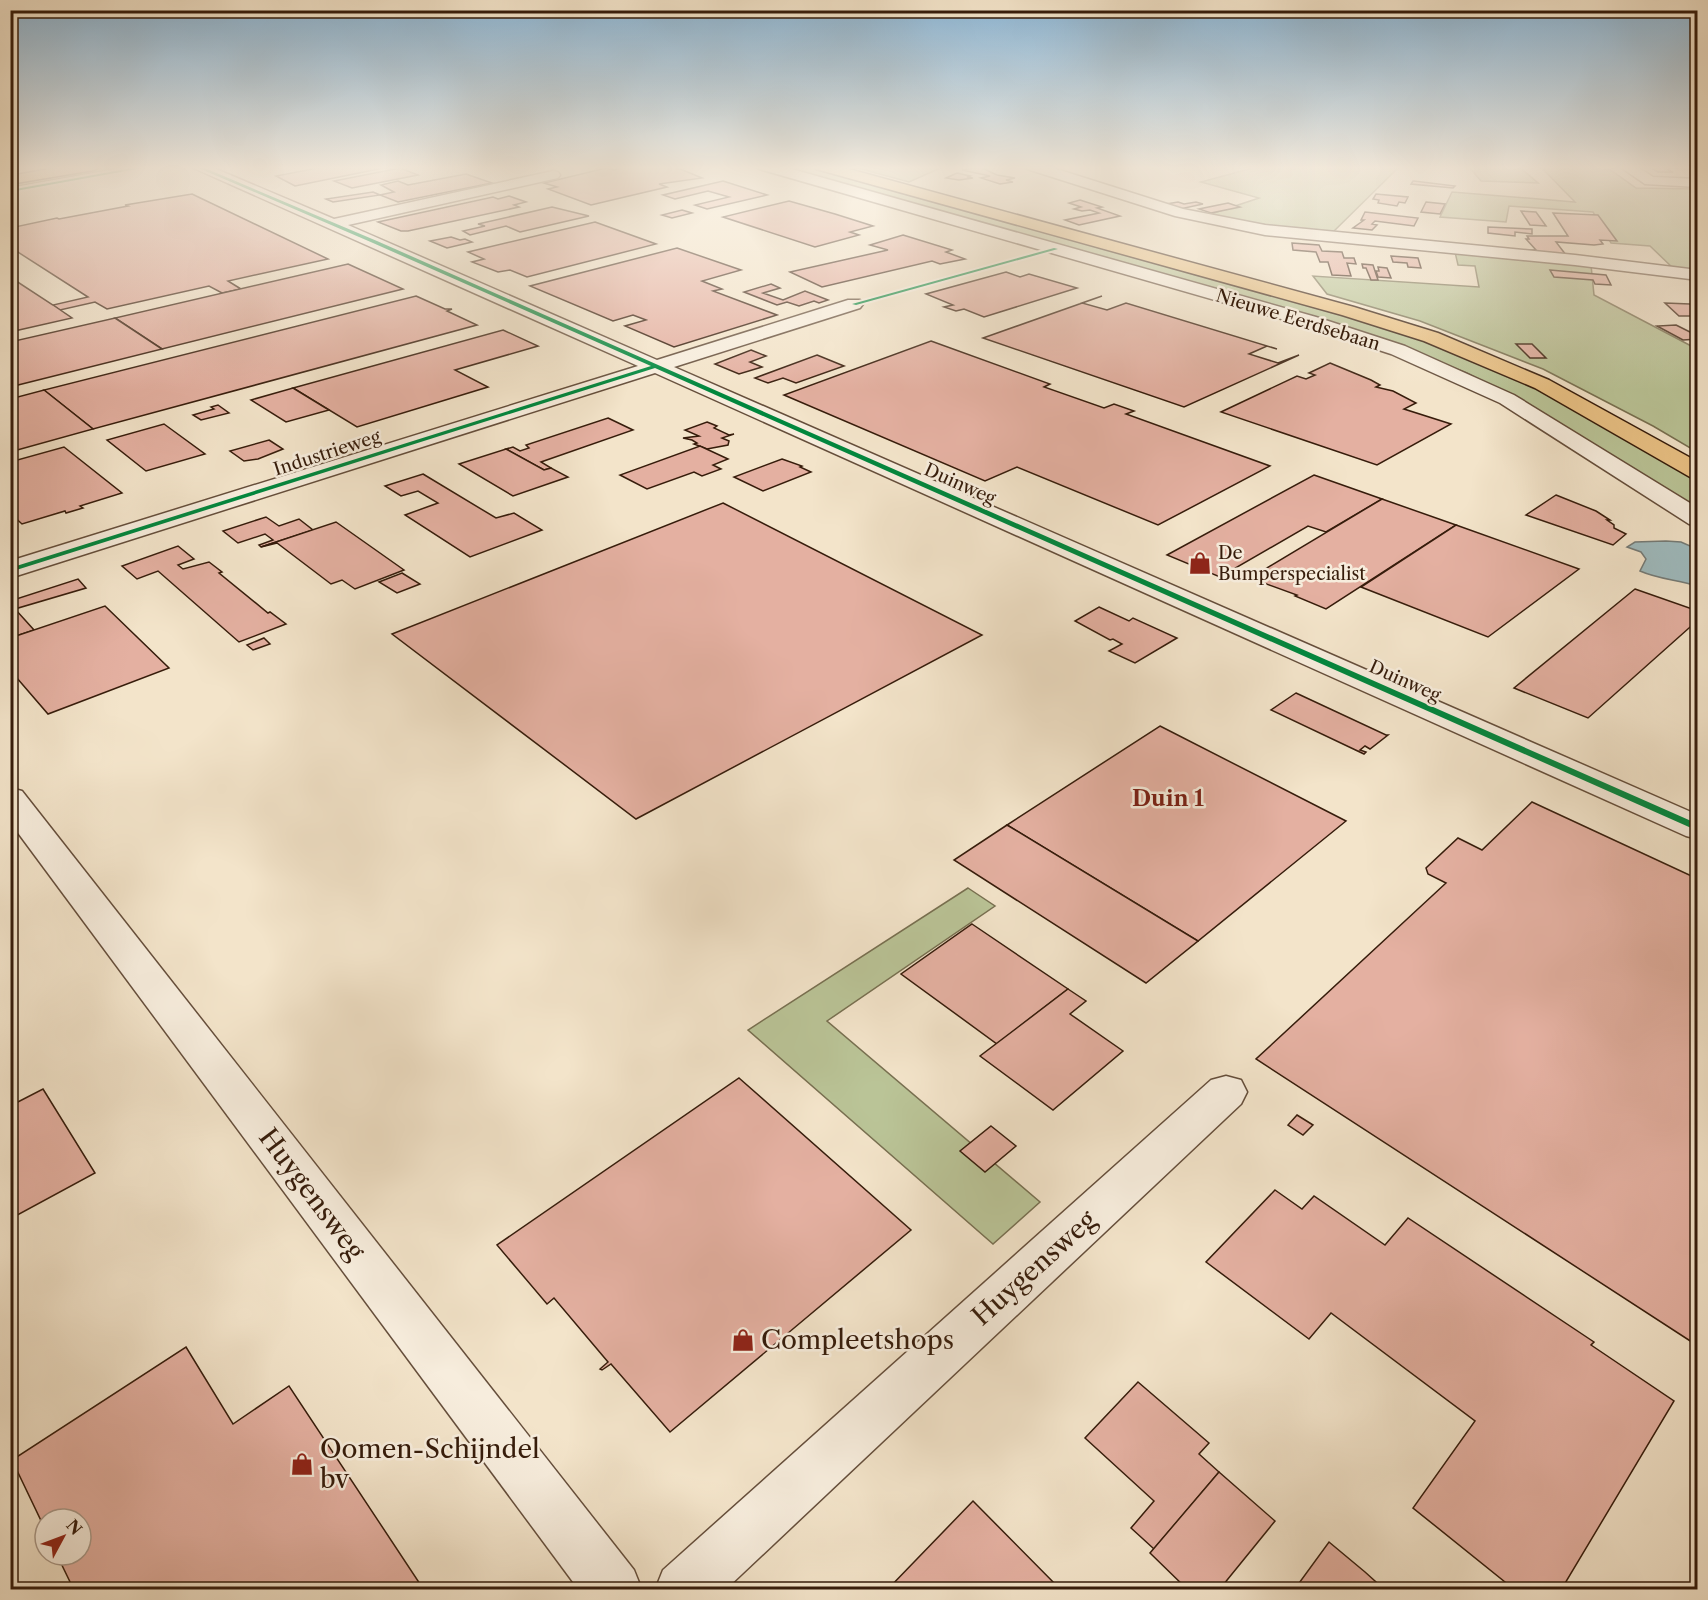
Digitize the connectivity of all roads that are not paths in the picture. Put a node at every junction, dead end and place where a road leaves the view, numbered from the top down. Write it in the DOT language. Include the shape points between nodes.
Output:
graph roads {
  1 [pos="369,241"];
  2 [pos="1027,241"];
  3 [pos="1092,241"];
  4 [pos="1382,241"];
  5 [pos="1698,275"];
  6 [pos="854,304"];
  7 [pos="653,367"];
  8 [pos="1698,472"];
  9 [pos="1698,519"];
  10 [pos="10,570"];
  11 [pos="10,798"];
  12 [pos="1698,828"];
  13 [pos="1226,1092"];
  14 [pos="614,1590"];
  15 [pos="683,1590"];
  1 -- 7 [label="street, Duinweg"];
  2 -- 9 [label="street, Nieuwe Eerdsebaan" via="1398,350 1507,399"];
  3 -- 8 [label="main road, Nieuwe Eerdsebaan" via="1431,337 1542,384"];
  4 -- 5 [label="street"];
  6 -- 7 [label="street, Industrieweg"];
  7 -- 10 [label="street, Industrieweg"];
  7 -- 12 [label="street, Duinweg"];
  11 -- 14 [label="street, Huygensweg"];
  13 -- 15 [label="street, Huygensweg"];
}
